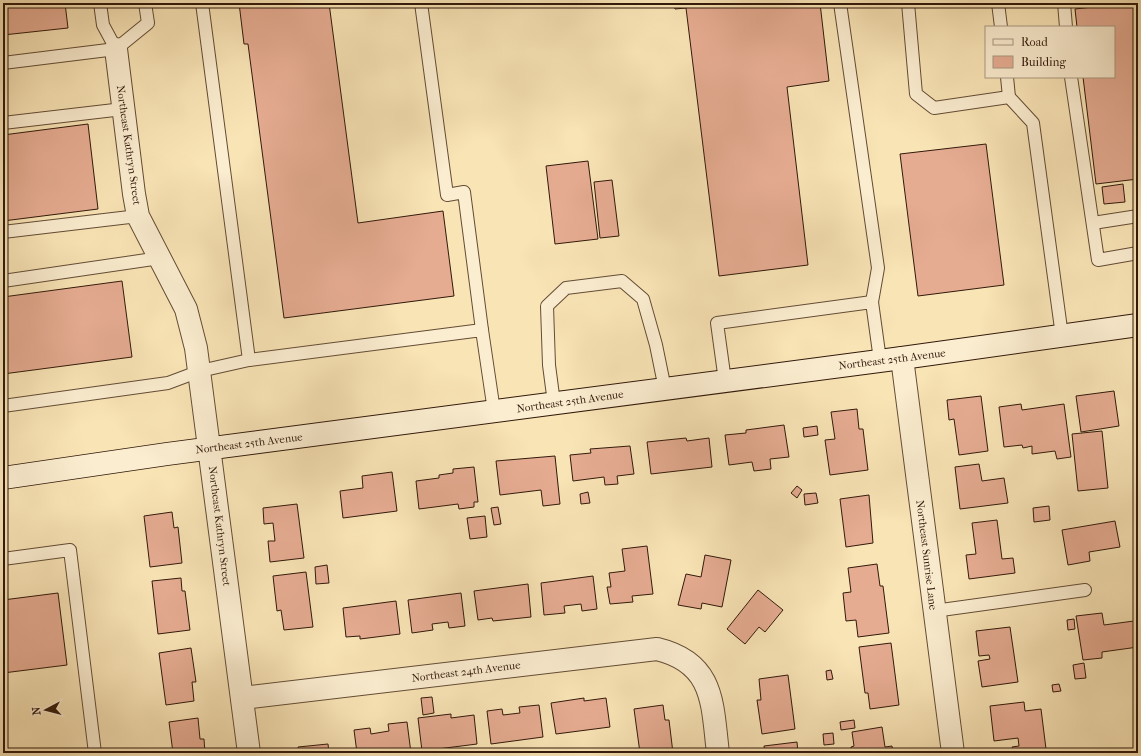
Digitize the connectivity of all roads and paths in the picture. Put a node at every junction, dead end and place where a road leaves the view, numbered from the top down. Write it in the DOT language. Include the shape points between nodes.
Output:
graph roads {
  1 [pos="100,3"];
  2 [pos="145,3"];
  3 [pos="202,3"];
  4 [pos="421,3"];
  5 [pos="840,3"];
  6 [pos="908,3"];
  7 [pos="998,3"];
  8 [pos="1064,3"];
  9 [pos="1001,26"];
  10 [pos="1066,26"];
  11 [pos="116,49"];
  12 [pos="3,63"];
  13 [pos="1007,78"];
  14 [pos="1072,78"];
  15 [pos="1009,97"];
  16 [pos="123,109"];
  17 [pos="3,123"];
  18 [pos="138,216"];
  19 [pos="1138,216"];
  20 [pos="1093,223"];
  21 [pos="3,232"];
  22 [pos="1138,253"];
  23 [pos="160,258"];
  24 [pos="3,281"];
  25 [pos="872,302"];
  26 [pos="1138,325"];
  27 [pos="482,330"];
  28 [pos="1062,336"];
  29 [pos="902,358"];
  30 [pos="249,360"];
  31 [pos="880,360"];
  32 [pos="200,371"];
  33 [pos="725,381"];
  34 [pos="665,389"];
  35 [pos="554,404"];
  36 [pos="3,406"];
  37 [pos="494,411"];
  38 [pos="210,449"];
  39 [pos="3,478"];
  40 [pos="3,559"];
  41 [pos="1085,590"];
  42 [pos="934,611"];
  43 [pos="242,698"];
  44 [pos="96,753"];
  45 [pos="249,753"];
  46 [pos="718,753"];
  47 [pos="953,753"];
  1 -- 11 [label="lane" via="103,26"];
  2 -- 11 [label="lane" via="148,23"];
  3 -- 30 [label="lane"];
  4 -- 27 [label="lane" via="447,195 464,192"];
  5 -- 25 [label="lane" via="878,268"];
  6 -- 15 [label="lane" via="916,94 934,108"];
  7 -- 9 [label="lane"];
  8 -- 10 [label="lane"];
  11 -- 12 [label="lane"];
  11 -- 16 [label="street, Northeast Kathryn Street"];
  13 -- 15 [label="lane"];
  14 -- 20 [label="lane"];
  15 -- 28 [label="lane" via="1033,123"];
  16 -- 17 [label="lane"];
  16 -- 18 [label="street, Northeast Kathryn Street"];
  18 -- 21 [label="lane"];
  18 -- 23 [label="street, Northeast Kathryn Street"];
  19 -- 20 [label="lane"];
  20 -- 22 [label="lane" via="1098,260"];
  23 -- 24 [label="lane"];
  23 -- 32 [label="street, Northeast Kathryn Street" via="186,309"];
  25 -- 31 [label="lane"];
  25 -- 33 [label="lane" via="718,323"];
  26 -- 28 [label="street, Northeast 25th Avenue"];
  27 -- 30 [label="lane"];
  27 -- 37 [label="lane"];
  28 -- 29 [label="street, Northeast 25th Avenue"];
  29 -- 31 [label="street, Northeast 25th Avenue"];
  29 -- 42 [label="street, Northeast Sunrise Lane"];
  30 -- 32 [label="lane"];
  31 -- 33 [label="street, Northeast 25th Avenue"];
  32 -- 36 [label="lane" via="168,383"];
  32 -- 38 [label="street, Northeast Kathryn Street"];
  33 -- 34 [label="street, Northeast 25th Avenue"];
  34 -- 35 [label="street, Northeast 25th Avenue"];
  34 -- 35 [label="lane" via="643,299 622,281 566,288 547,306 549,365"];
  35 -- 37 [label="street, Northeast 25th Avenue"];
  37 -- 38 [label="street, Northeast 25th Avenue"];
  38 -- 39 [label="street, Northeast 25th Avenue"];
  38 -- 43 [label="street, Northeast Kathryn Street"];
  40 -- 44 [label="lane" via="70,550"];
  41 -- 42 [label="lane"];
  42 -- 47 [label="street, Northeast Sunrise Lane"];
  43 -- 45 [label="street, Northeast Kathryn Street"];
  43 -- 46 [label="street, Northeast 24th Avenue" via="657,649 688,661 699,672 708,688"];
}
